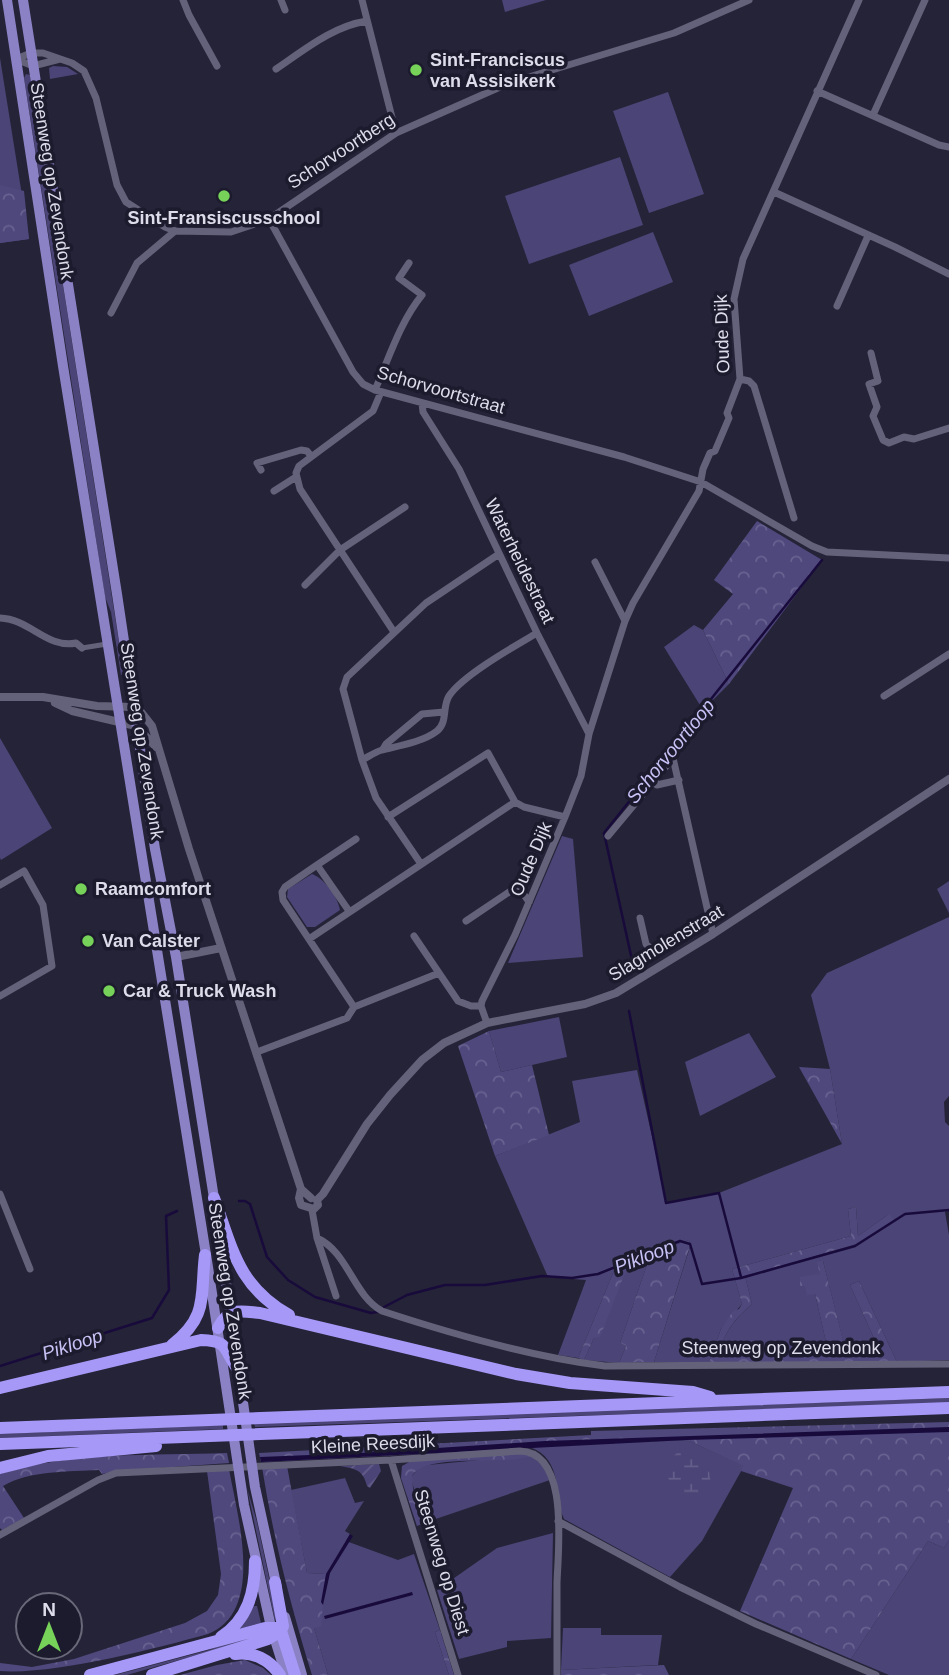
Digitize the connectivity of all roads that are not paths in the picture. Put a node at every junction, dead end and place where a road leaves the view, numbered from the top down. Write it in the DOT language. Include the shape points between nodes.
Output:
graph roads {
  1 [pos="7,0"];
  2 [pos="23,0"];
  3 [pos="183,0"];
  4 [pos="281,0"];
  5 [pos="362,0"];
  6 [pos="749,0"];
  7 [pos="859,0"];
  8 [pos="925,0"];
  9 [pos="285,10"];
  10 [pos="367,20"];
  11 [pos="31,53"];
  12 [pos="60,58"];
  13 [pos="16,59"];
  14 [pos="33,66"];
  15 [pos="217,66"];
  16 [pos="276,69"];
  17 [pos="817,91"];
  18 [pos="873,116"];
  19 [pos="396,133"];
  20 [pos="949,147"];
  21 [pos="774,192"];
  22 [pos="269,219"];
  23 [pos="175,231"];
  24 [pos="868,236"];
  25 [pos="409,263"];
  26 [pos="949,274"];
  27 [pos="837,306"];
  28 [pos="111,313"];
  29 [pos="871,353"];
  30 [pos="740,379"];
  31 [pos="378,391"];
  32 [pos="422,403"];
  33 [pos="949,428"];
  34 [pos="311,456"];
  35 [pos="261,470"];
  36 [pos="296,475"];
  37 [pos="701,482"];
  38 [pos="274,491"];
  39 [pos="405,507"];
  40 [pos="794,517"];
  41 [pos="340,550"];
  42 [pos="499,554"];
  43 [pos="949,558"];
  44 [pos="595,562"];
  45 [pos="304,585"];
  46 [pos="0,618"];
  47 [pos="625,621"];
  48 [pos="394,632"];
  49 [pos="537,633"];
  50 [pos="109,643"];
  51 [pos="82,648"];
  52 [pos="949,654"];
  53 [pos="884,696"];
  54 [pos="0,697"];
  55 [pos="43,697"];
  56 [pos="118,705"];
  57 [pos="133,707"];
  58 [pos="444,712"];
  59 [pos="121,723"];
  60 [pos="136,726"];
  61 [pos="589,734"];
  62 [pos="383,749"];
  63 [pos="159,751"];
  64 [pos="362,760"];
  65 [pos="949,779"];
  66 [pos="679,780"];
  67 [pos="657,785"];
  68 [pos="515,802"];
  69 [pos="388,817"];
  70 [pos="565,817"];
  71 [pos="608,836"];
  72 [pos="356,839"];
  73 [pos="421,864"];
  74 [pos="317,865"];
  75 [pos="0,885"];
  76 [pos="529,902"];
  77 [pos="349,911"];
  78 [pos="709,915"];
  79 [pos="640,918"];
  80 [pos="466,922"];
  81 [pos="713,934"];
  82 [pos="414,936"];
  83 [pos="309,939"];
  84 [pos="221,948"];
  85 [pos="176,957"];
  86 [pos="439,973"];
  87 [pos="0,996"];
  88 [pos="481,1006"];
  89 [pos="354,1007"];
  90 [pos="487,1023"];
  91 [pos="257,1052"];
  92 [pos="301,1189"];
  93 [pos="0,1194"];
  94 [pos="214,1198"];
  95 [pos="314,1199"];
  96 [pos="309,1208"];
  97 [pos="317,1238"];
  98 [pos="205,1255"];
  99 [pos="30,1269"];
  100 [pos="336,1296"];
  101 [pos="229,1313"];
  102 [pos="302,1322"];
  103 [pos="218,1328"];
  104 [pos="220,1342"];
  105 [pos="170,1346"];
  106 [pos="949,1364"];
  107 [pos="233,1371"];
  108 [pos="0,1388"];
  109 [pos="949,1392"];
  110 [pos="717,1400"];
  111 [pos="949,1408"];
  112 [pos="0,1428"];
  113 [pos="197,1436"];
  114 [pos="0,1444"];
  115 [pos="391,1460"];
  116 [pos="0,1468"];
  117 [pos="558,1521"];
  118 [pos="0,1535"];
  119 [pos="255,1561"];
  120 [pos="275,1582"];
  121 [pos="276,1632"];
  122 [pos="214,1641"];
  123 [pos="221,1655"];
  124 [pos="90,1675"];
  125 [pos="152,1675"];
  126 [pos="281,1675"];
  127 [pos="286,1675"];
  128 [pos="295,1675"];
  129 [pos="302,1675"];
  130 [pos="458,1675"];
  131 [pos="557,1675"];
  132 [pos="876,1675"];
  1 -- 13 [label="main road, Steenweg op Zevendonk"];
  2 -- 11 [label="main road, Steenweg op Zevendonk"];
  3 -- 15 [label="street"];
  4 -- 9 [label="street"];
  5 -- 10 [label="street"];
  6 -- 19 [label="street, Schorvoortberg" via="674,33 509,83"];
  7 -- 17 [label="street, Oude Dijk"];
  8 -- 18 [label="street"];
  10 -- 16 [label="street" via="335,31"];
  10 -- 19 [label="street"];
  11 -- 12 [label="street"];
  11 -- 13 [label="street"];
  11 -- 14 [label="main road, Steenweg op Zevendonk"];
  12 -- 14 [label="street"];
  12 -- 23 [label="street" via="84,71 93,88 121,194 134,208"];
  13 -- 14 [label="street"];
  13 -- 50 [label="main road, Steenweg op Zevendonk"];
  14 -- 57 [label="main road, Steenweg op Zevendonk"];
  17 -- 18 [label="street"];
  17 -- 21 [label="street, Oude Dijk"];
  18 -- 20 [label="street"];
  19 -- 22 [label="street, Schorvoortberg"];
  21 -- 24 [label="street"];
  21 -- 30 [label="street, Oude Dijk" via="736,284"];
  22 -- 23 [label="street" via="231,232"];
  22 -- 31 [label="street, Schorvoortstraat" via="353,372 363,384"];
  23 -- 28 [label="street" via="137,263"];
  24 -- 26 [label="street"];
  24 -- 27 [label="street"];
  25 -- 31 [label="street" via="398,278 422,295 405,323"];
  29 -- 33 [label="street" via="878,381 869,384 877,407 873,416 883,440 914,439"];
  30 -- 37 [label="street, Oude Dijk" via="729,418"];
  30 -- 40 [label="street" via="754,386"];
  31 -- 32 [label="street, Schorvoortstraat"];
  31 -- 34 [label="street" via="373,411"];
  32 -- 37 [label="street, Schorvoortstraat"];
  32 -- 42 [label="street, Waterheidestraat"];
  34 -- 35 [label="street" via="301,450 257,463"];
  34 -- 36 [label="street"];
  36 -- 38 [label="street"];
  36 -- 41 [label="street" via="300,489"];
  37 -- 43 [label="street, Schorvoortstraat" via="827,552"];
  37 -- 47 [label="street, Oude Dijk"];
  39 -- 41 [label="street"];
  41 -- 45 [label="street"];
  41 -- 48 [label="street"];
  42 -- 48 [label="street" via="435,596"];
  42 -- 49 [label="street, Waterheidestraat"];
  44 -- 47 [label="street"];
  46 -- 51 [label="street" via="21,621 54,642 76,643"];
  47 -- 61 [label="street, Oude Dijk"];
  48 -- 64 [label="street" via="344,684"];
  49 -- 58 [label="street" via="480,669 448,697"];
  49 -- 61 [label="street, Waterheidestraat"];
  50 -- 51 [label="street"];
  50 -- 56 [label="main road, Steenweg op Zevendonk"];
  52 -- 53 [label="street"];
  54 -- 55 [label="street"];
  55 -- 56 [label="street"];
  55 -- 59 [label="street" via="72,711"];
  56 -- 57 [label="street"];
  56 -- 59 [label="main road, Steenweg op Zevendonk"];
  57 -- 60 [label="main road, Steenweg op Zevendonk"];
  57 -- 63 [label="street, Steenweg op Zevendonk" via="152,726"];
  58 -- 62 [label="street" via="422,715"];
  58 -- 62 [label="street" via="437,731"];
  59 -- 60 [label="street"];
  59 -- 98 [label="main road, Steenweg op Zevendonk"];
  60 -- 63 [label="street, Steenweg op Zevendonk"];
  60 -- 85 [label="main road, Steenweg op Zevendonk"];
  61 -- 70 [label="street, Oude Dijk" via="581,776"];
  62 -- 64 [label="street"];
  63 -- 84 [label="street, Steenweg op Zevendonk"];
  64 -- 69 [label="street"];
  65 -- 81 [label="street, Slagmolenstraat"];
  66 -- 67 [label="street"];
  66 -- 71 [label="street" via="673,758"];
  66 -- 78 [label="street"];
  68 -- 69 [label="street" via="488,753"];
  68 -- 70 [label="street"];
  68 -- 73 [label="street"];
  69 -- 73 [label="street"];
  70 -- 76 [label="street, Oude Dijk"];
  72 -- 74 [label="street"];
  73 -- 77 [label="street"];
  74 -- 77 [label="street"];
  74 -- 83 [label="street" via="282,892"];
  75 -- 87 [label="street" via="24,871 43,905 52,966"];
  76 -- 80 [label="street" via="518,886"];
  76 -- 88 [label="street, Oude Dijk"];
  77 -- 83 [label="street"];
  78 -- 79 [label="street" via="651,949"];
  78 -- 81 [label="street"];
  81 -- 90 [label="street, Slagmolenstraat" via="617,993 585,1004"];
  82 -- 86 [label="street"];
  83 -- 89 [label="street"];
  84 -- 85 [label="street"];
  84 -- 91 [label="street, Steenweg op Zevendonk"];
  85 -- 94 [label="main road, Steenweg op Zevendonk"];
  86 -- 88 [label="street" via="458,1001"];
  86 -- 89 [label="street"];
  88 -- 90 [label="street"];
  89 -- 91 [label="street" via="347,1018"];
  90 -- 95 [label="street, Slagmolenstraat" via="444,1043 413,1068 368,1124 323,1194"];
  91 -- 92 [label="street, Steenweg op Zevendonk"];
  92 -- 95 [label="street"];
  92 -- 96 [label="street, Steenweg op Zevendonk" via="301,1205"];
  93 -- 99 [label="street"];
  94 -- 101 [label="main road, Steenweg op Zevendonk"];
  94 -- 102 [label="highway" via="244,1276 265,1299"];
  95 -- 96 [label="street" via="306,1202"];
  96 -- 97 [label="street, Steenweg op Zevendonk"];
  97 -- 100 [label="street, Steenweg op Zevendonk"];
  97 -- 106 [label="street, Steenweg op Zevendonk" via="339,1258 370,1303 382,1311 574,1362 605,1366"];
  98 -- 103 [label="main road, Steenweg op Zevendonk"];
  98 -- 105 [label="highway" via="197,1316 188,1332"];
  101 -- 102 [label="highway" via="260,1313"];
  101 -- 103 [label="highway"];
  101 -- 107 [label="main road, Steenweg op Zevendonk"];
  102 -- 110 [label="highway" via="516,1374 693,1392"];
  103 -- 104 [label="main road, Steenweg op Zevendonk"];
  104 -- 105 [label="highway" via="201,1340"];
  104 -- 107 [label="highway"];
  105 -- 108 [label="highway"];
  107 -- 119 [label="main road, Steenweg op Zevendonk" via="242,1487"];
  107 -- 120 [label="main road, Steenweg op Zevendonk"];
  109 -- 110 [label="highway"];
  110 -- 112 [label="highway"];
  111 -- 113 [label="highway"];
  113 -- 114 [label="highway"];
  113 -- 116 [label="highway" via="159,1445 48,1456"];
  115 -- 117 [label="street, Kleine Reesdijk" via="531,1452 542,1460 553,1483"];
  115 -- 118 [label="street, Kleine Reesdijk" via="116,1473"];
  115 -- 130 [label="street, Steenweg op Diest"];
  117 -- 131 [label="street, Kleine Reesdijk"];
  117 -- 132 [label="street" via="756,1625"];
  119 -- 121 [label="main road"];
  119 -- 122 [label="highway" via="254,1586 246,1610 236,1625"];
  120 -- 121 [label="highway" via="283,1626"];
  120 -- 129 [label="main road"];
  121 -- 122 [label="highway"];
  121 -- 123 [label="highway"];
  121 -- 127 [label="main road"];
  121 -- 128 [label="highway"];
  122 -- 124 [label="highway"];
  123 -- 125 [label="highway"];
  123 -- 126 [label="highway" via="252,1654"];
}
